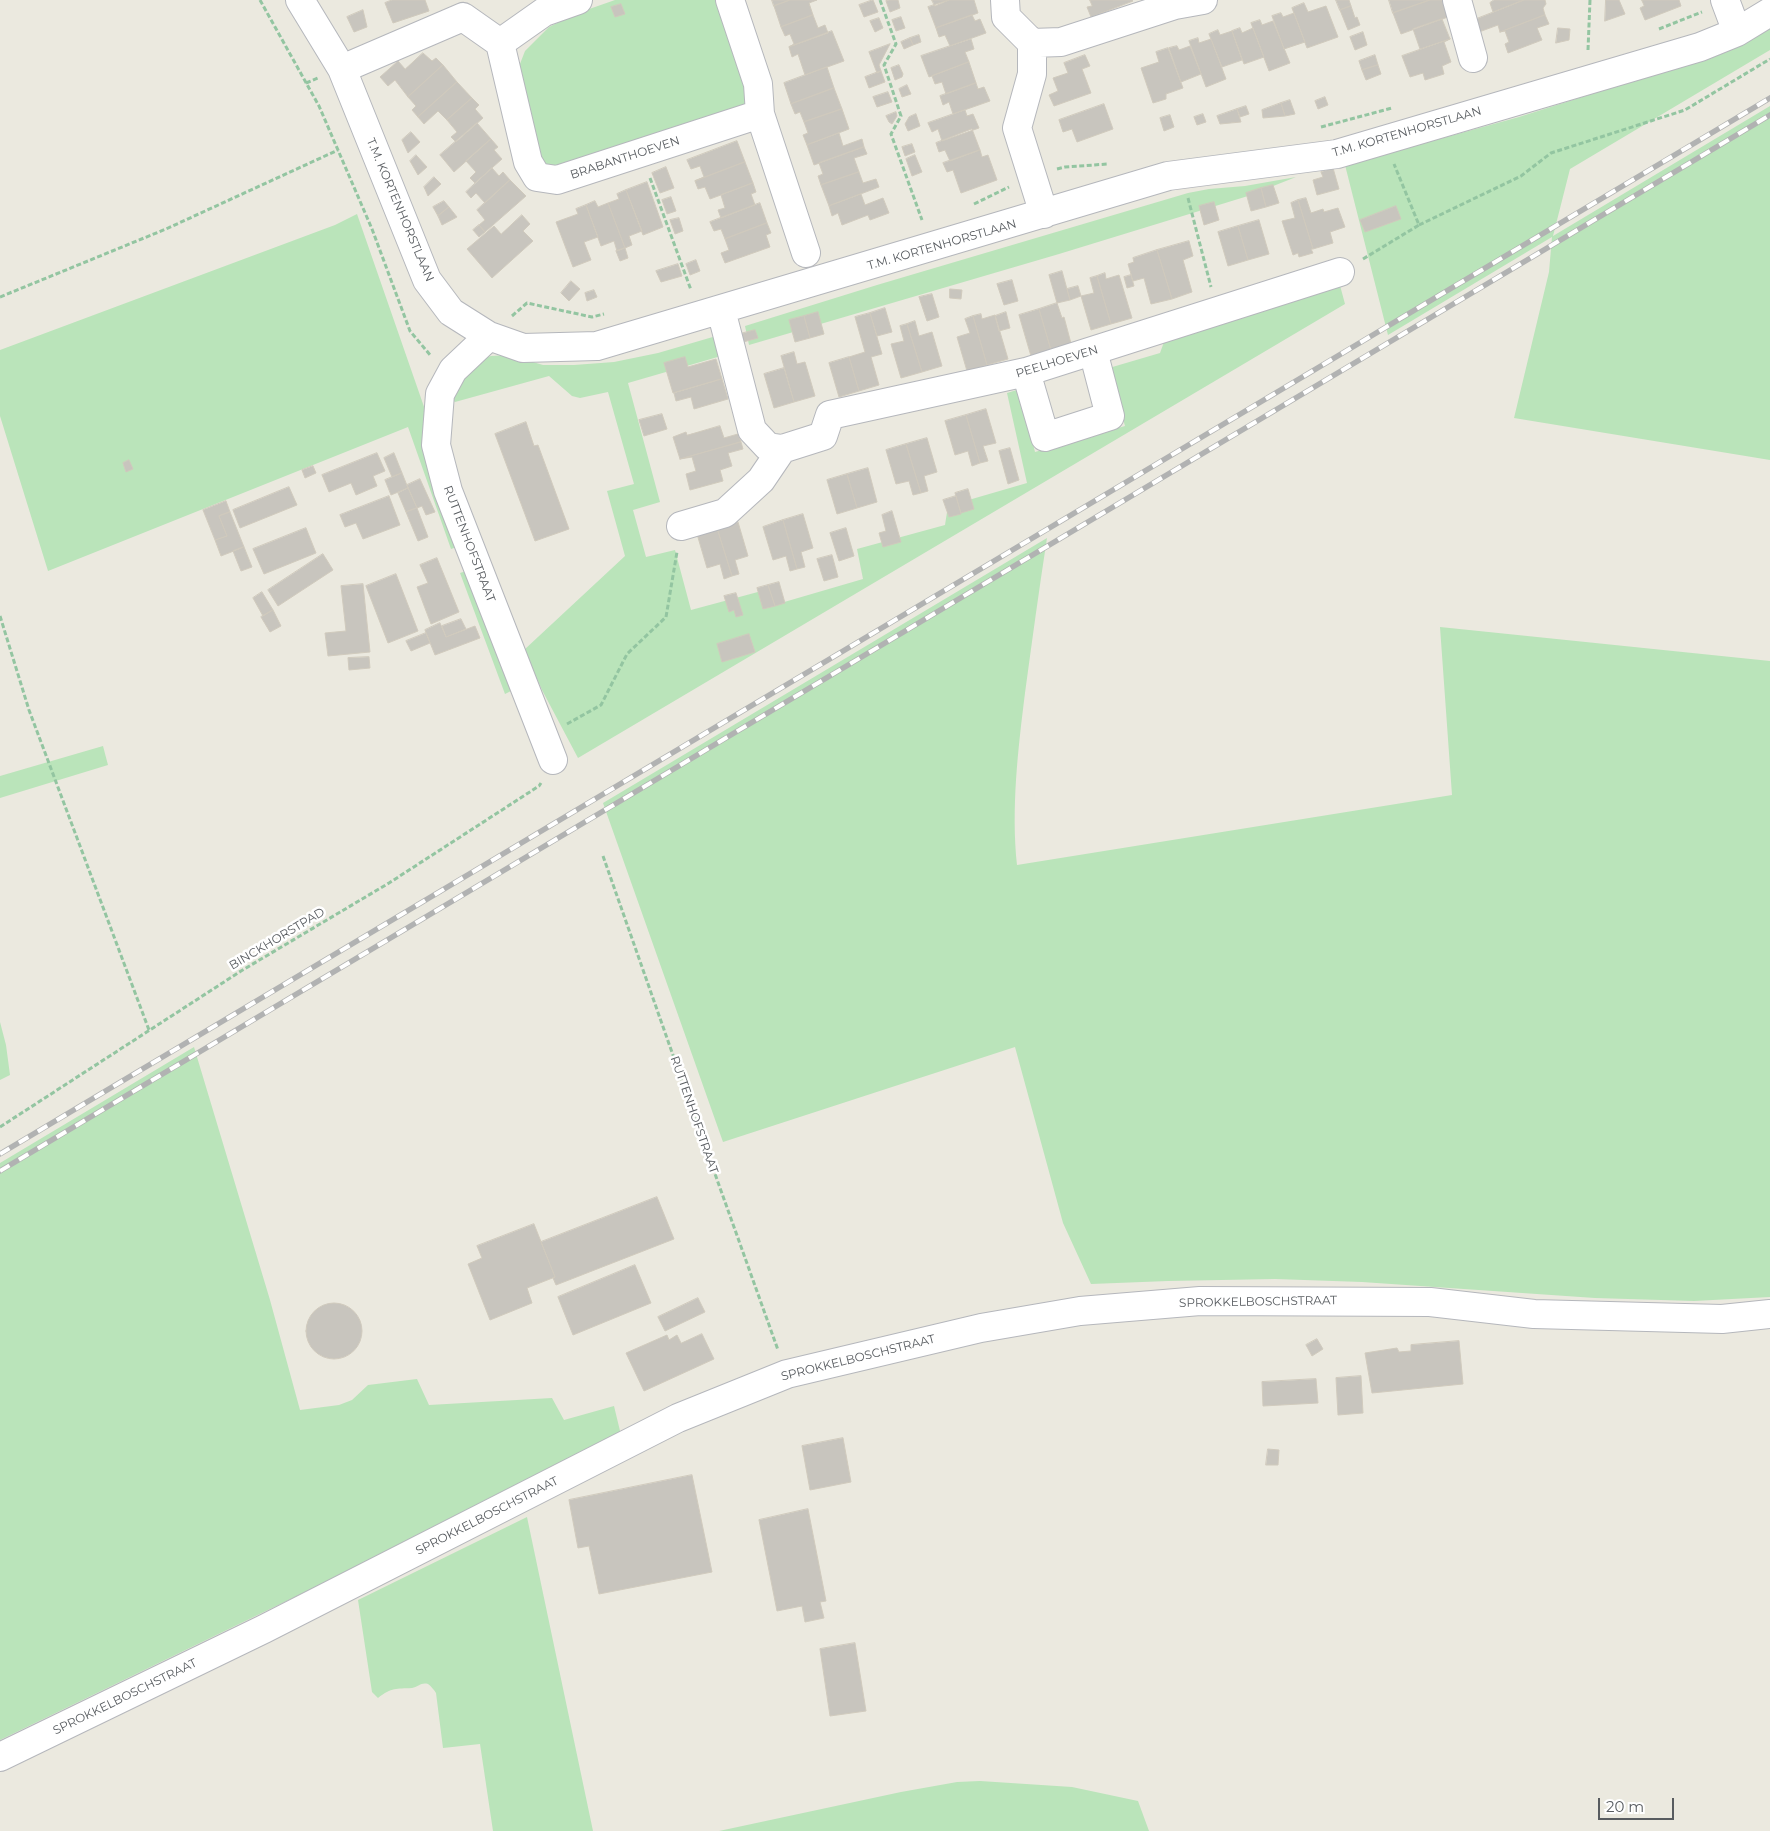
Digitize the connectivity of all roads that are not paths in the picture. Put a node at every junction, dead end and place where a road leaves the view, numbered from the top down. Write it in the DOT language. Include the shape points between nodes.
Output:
graph roads {
  1 [pos="300,0"];
  2 [pos="578,0"];
  3 [pos="730,0"];
  4 [pos="1005,0"];
  5 [pos="1203,0"];
  6 [pos="1457,0"];
  7 [pos="1725,0"];
  8 [pos="461,8"];
  9 [pos="1770,12"];
  10 [pos="1737,32"];
  11 [pos="500,43"];
  12 [pos="1032,43"];
  13 [pos="1473,58"];
  14 [pos="342,69"];
  15 [pos="760,114"];
  16 [pos="1044,214"];
  17 [pos="806,253"];
  18 [pos="1340,272"];
  19 [pos="721,310"];
  20 [pos="489,336"];
  21 [pos="1093,351"];
  22 [pos="1026,372"];
  23 [pos="782,449"];
  24 [pos="681,526"];
  25 [pos="549,748"];
  26 [pos="1770,1314"];
  27 [pos="0,1757"];
  1 -- 14 [label="street, T.M. KORTENHORSTLAAN"];
  2 -- 11 [label="street" via="544,12"];
  3 -- 15 [label="street" via="758,84"];
  4 -- 12 [label="street" via="1006,17"];
  5 -- 12 [label="street" via="1175,5 1061,42"];
  6 -- 13 [label="street"];
  7 -- 10 [label="street"];
  8 -- 11 [label="street"];
  8 -- 14 [label="street"];
  9 -- 10 [label="street, T.M. KORTENHORSTLAAN"];
  10 -- 16 [label="street, T.M. KORTENHORSTLAAN" via="1700,47 1336,154 1168,176"];
  11 -- 15 [label="street, BRABANTHOEVEN" via="528,162 537,177 557,180"];
  12 -- 16 [label="street" via="1032,74 1017,128"];
  14 -- 20 [label="street, T.M. KORTENHORSTLAAN" via="427,280 451,312"];
  15 -- 17 [label="street"];
  16 -- 19 [label="street, T.M. KORTENHORSTLAAN"];
  18 -- 21 [label="street, PEELHOEVEN"];
  19 -- 20 [label="street, T.M. KORTENHORSTLAAN" via="597,346 523,348"];
  19 -- 23 [label="street" via="752,430 768,447"];
  20 -- 25 [label="street, RUTTENHOFSTRAAT" via="453,370 440,394 436,445 448,491"];
  21 -- 22 [label="street, PEELHOEVEN"];
  21 -- 22 [label="street" via="1110,416 1045,437"];
  22 -- 23 [label="street, PEELHOEVEN" via="830,415 823,436"];
  23 -- 24 [label="street" via="761,480 725,513"];
  26 -- 27 [label="street, SPROKKELBOSCHSTRAAT" via="1722,1319 1534,1314 1430,1302 1200,1301 1080,1311 990,1327 787,1374 678,1418 273,1625"];
}
